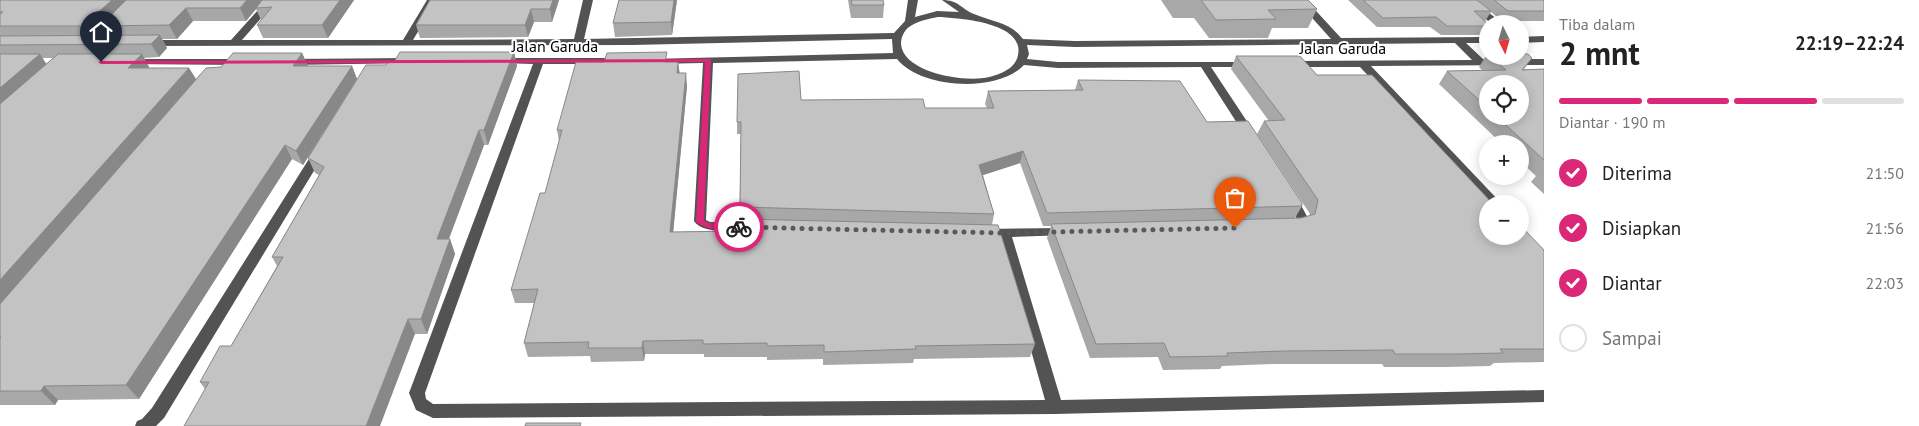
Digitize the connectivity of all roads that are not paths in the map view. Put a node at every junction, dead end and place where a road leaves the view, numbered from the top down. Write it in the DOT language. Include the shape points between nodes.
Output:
graph roads {
  1 [pos="272,0"];
  2 [pos="432,0"];
  3 [pos="588,0"];
  4 [pos="913,0"];
  5 [pos="947,0"];
  6 [pos="1301,0"];
  7 [pos="1467,0"];
  8 [pos="969,15"];
  9 [pos="1486,15"];
  10 [pos="910,22"];
  11 [pos="896,36"];
  12 [pos="1544,39"];
  13 [pos="1457,40"];
  14 [pos="1479,40"];
  15 [pos="1529,40"];
  16 [pos="578,42"];
  17 [pos="632,42"];
  18 [pos="1021,42"];
  19 [pos="1338,42"];
  20 [pos="234,43"];
  21 [pos="406,43"];
  22 [pos="460,43"];
  23 [pos="140,44"];
  24 [pos="158,44"];
  25 [pos="452,55"];
  26 [pos="900,56"];
  27 [pos="646,60"];
  28 [pos="708,60"];
  29 [pos="421,61"];
  30 [pos="485,61"];
  31 [pos="539,61"];
  32 [pos="1479,61"];
  33 [pos="120,62"];
  34 [pos="139,62"];
  35 [pos="221,62"];
  36 [pos="250,62"];
  37 [pos="279,62"];
  38 [pos="376,62"];
  39 [pos="1023,62"];
  40 [pos="1479,62"];
  41 [pos="1529,62"];
  42 [pos="1544,62"];
  43 [pos="1362,63"];
  44 [pos="1204,64"];
  45 [pos="1261,64"];
  46 [pos="1280,64"];
  47 [pos="208,77"];
  48 [pos="365,78"];
  49 [pos="329,137"];
  50 [pos="1257,145"];
  51 [pos="1283,185"];
  52 [pos="1487,195"];
  53 [pos="1283,226"];
  54 [pos="771,228"];
  55 [pos="975,232"];
  56 [pos="1074,232"];
  57 [pos="1004,233"];
  58 [pos="1544,396"];
  59 [pos="1055,407"];
  60 [pos="143,426"];
  1 -- 20 [label="street"];
  2 -- 21 [label="street"];
  3 -- 16 [label="street"];
  4 -- 10 [label="street"];
  5 -- 8 [label="street"];
  6 -- 19 [label="street"];
  7 -- 9 [label="street"];
  8 -- 10 [label="street" via="937,14"];
  8 -- 18 [label="street" via="1009,30"];
  10 -- 11 [label="street"];
  11 -- 17 [label="street, Jalan Garuda"];
  11 -- 26 [label="street" via="895,46"];
  12 -- 15 [label="street"];
  13 -- 14 [label="street, Jalan Garuda"];
  13 -- 19 [label="street, Jalan Garuda"];
  13 -- 32 [label="street"];
  16 -- 17 [label="street, Jalan Garuda"];
  16 -- 22 [label="street, Jalan Garuda"];
  17 -- 31 [label="street, Jalan Garuda" via="628,61"];
  18 -- 19 [label="street, Jalan Garuda" via="1266,46"];
  18 -- 39 [label="street" via="1025,55"];
  20 -- 21 [label="street, Jalan Garuda"];
  20 -- 24 [label="street, Jalan Garuda"];
  21 -- 22 [label="street, Jalan Garuda"];
  22 -- 25 [label="street"];
  23 -- 24 [label="street, Jalan Garuda"];
  24 -- 34 [label="street"];
  26 -- 28 [label="street"];
  26 -- 39 [label="street" via="930,76 952,81 996,79 1013,72"];
  27 -- 28 [label="street"];
  28 -- 54 [label="street" via="700,221 709,226"];
  29 -- 38 [label="street"];
  30 -- 31 [label="street, Jalan Garuda"];
  31 -- 59 [label="street" via="417,394 422,407 433,410"];
  33 -- 34 [label="street"];
  34 -- 35 [label="street"];
  35 -- 36 [label="street"];
  35 -- 47 [label="street"];
  37 -- 38 [label="street"];
  38 -- 48 [label="street"];
  39 -- 44 [label="street" via="1058,65"];
  40 -- 43 [label="street, Jalan Garuda"];
  41 -- 42 [label="street, Jalan Garuda"];
  43 -- 46 [label="street, Jalan Garuda"];
  43 -- 52 [label="street"];
  44 -- 45 [label="street"];
  44 -- 50 [label="street"];
  49 -- 60 [label="street" via="158,413"];
  51 -- 53 [label="street" via="1303,220 1299,225"];
  55 -- 57 [label="street"];
  56 -- 57 [label="street"];
  57 -- 59 [label="street"];
  58 -- 59 [label="street"];
}
